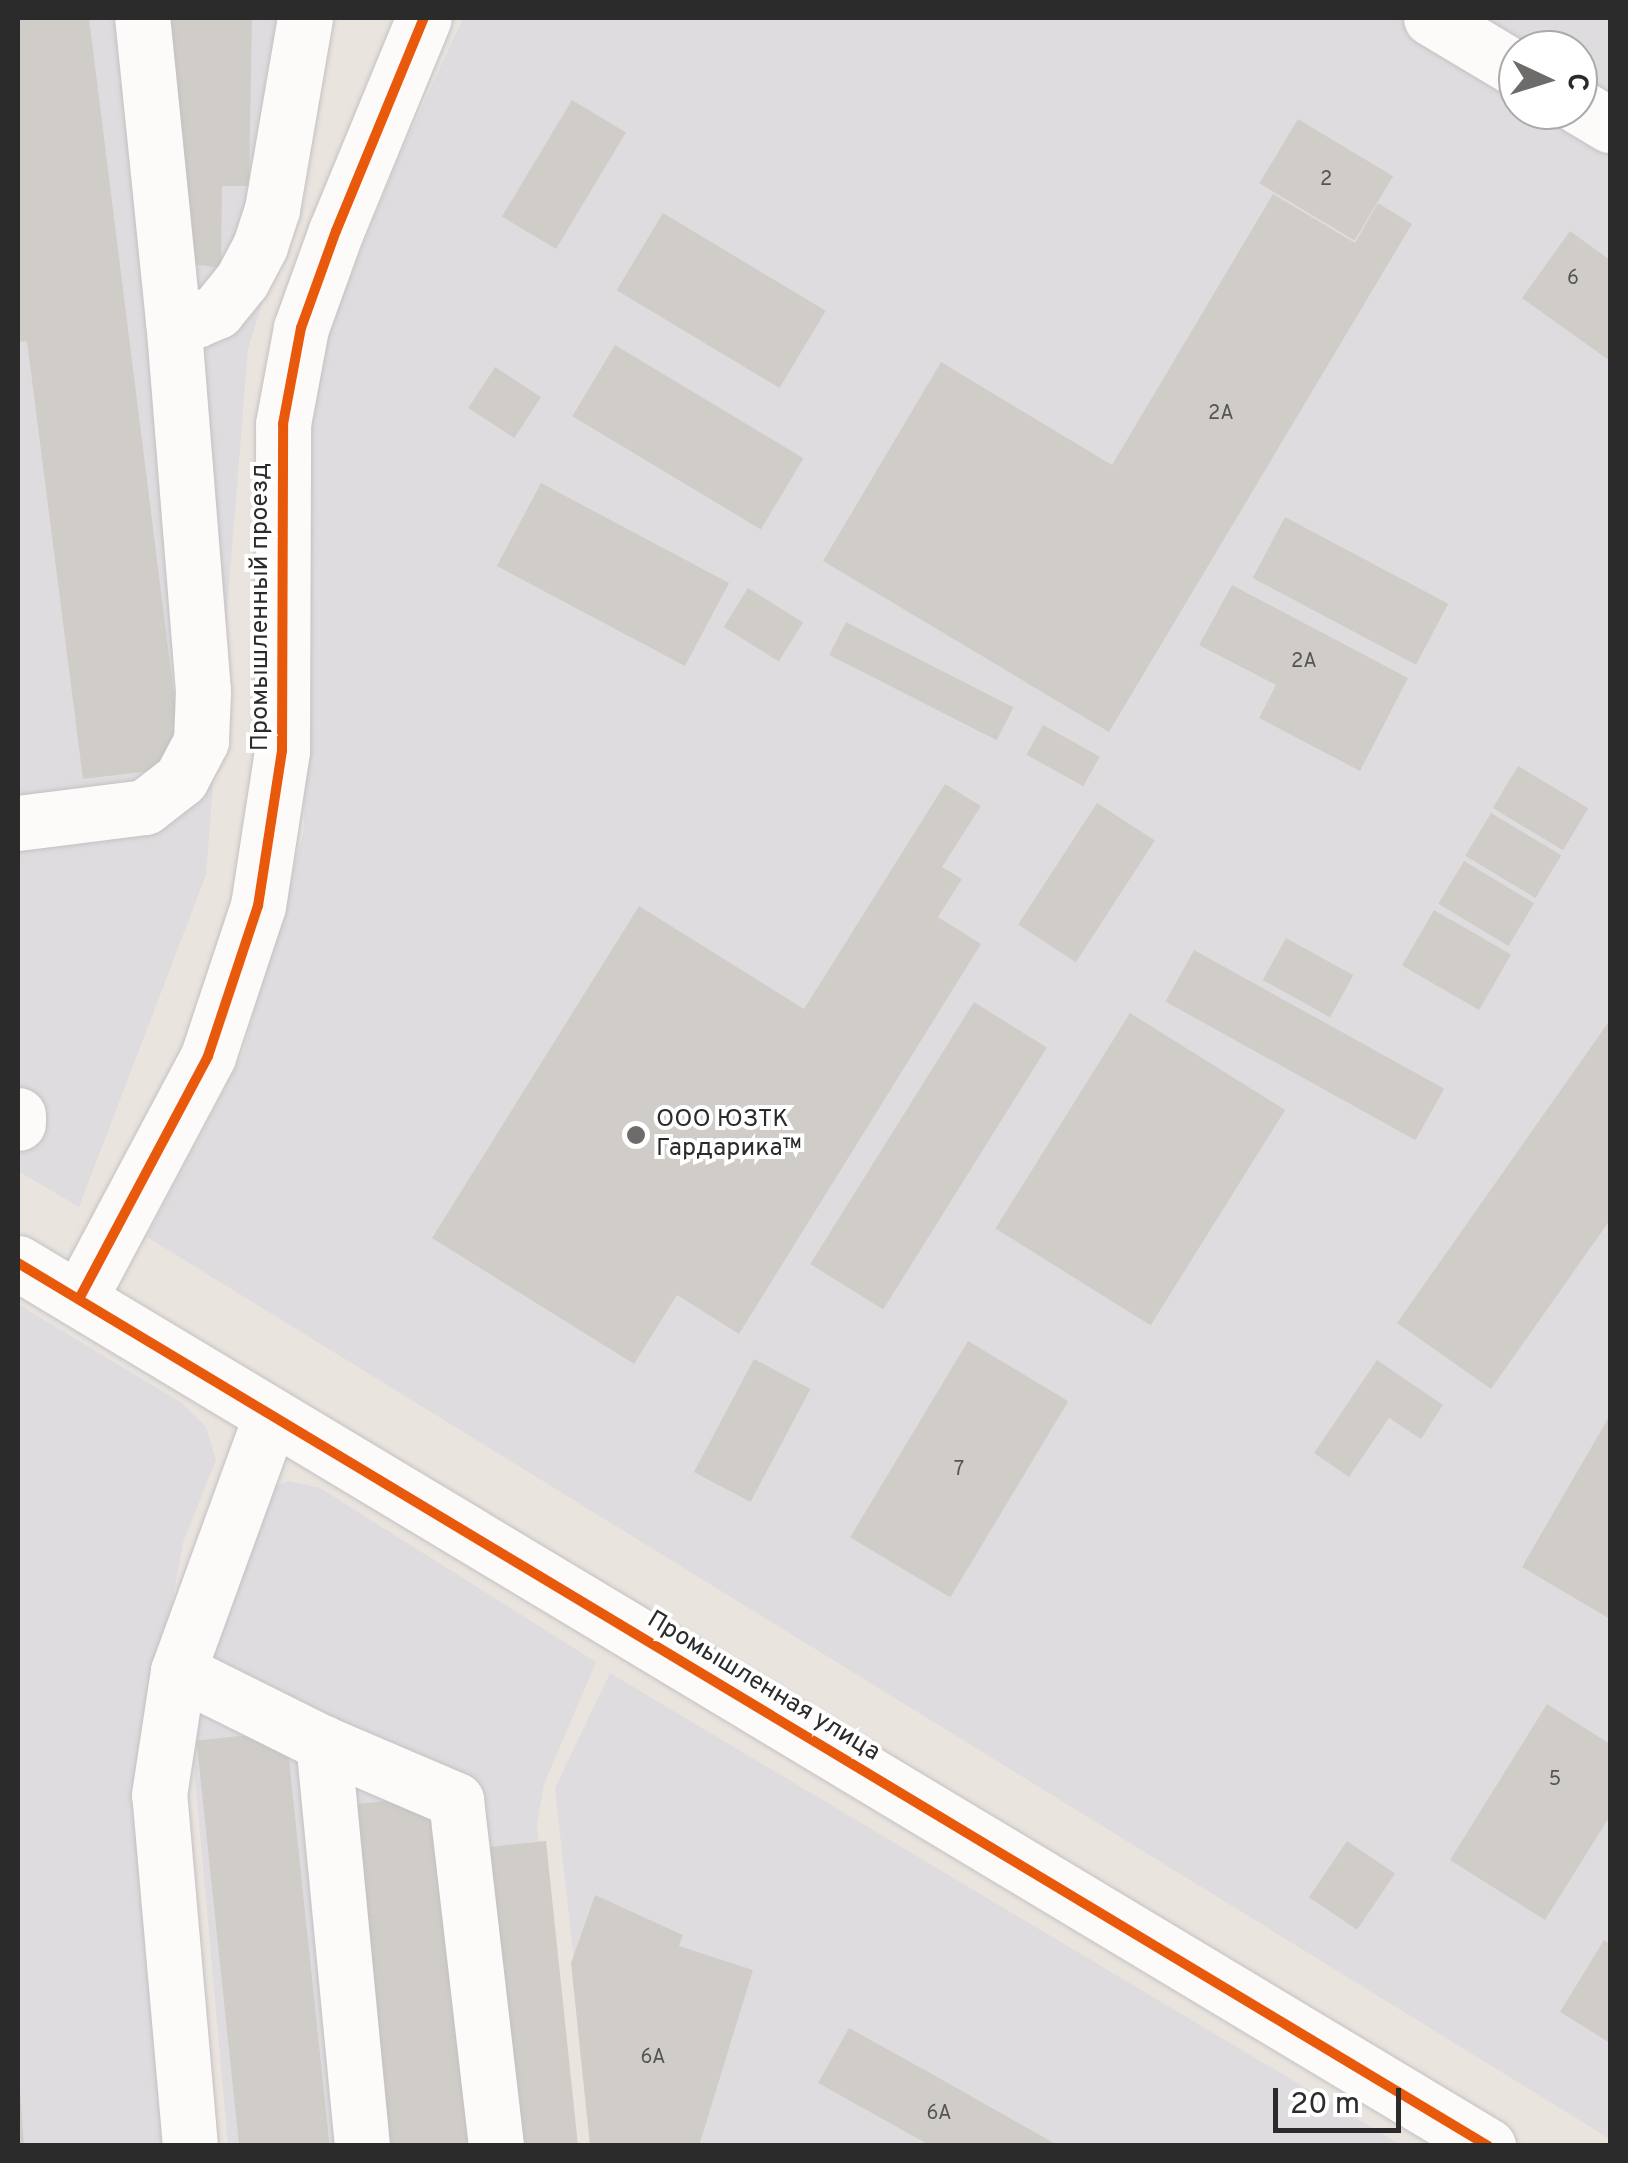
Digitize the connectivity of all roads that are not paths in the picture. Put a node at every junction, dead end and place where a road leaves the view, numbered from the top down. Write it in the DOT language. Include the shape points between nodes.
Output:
graph roads {
  1 [pos="142,18"];
  2 [pos="306,18"];
  3 [pos="424,18"];
  4 [pos="1431,18"];
  5 [pos="1498,58"];
  6 [pos="173,321"];
  7 [pos="18,823"];
  8 [pos="18,1114"];
  9 [pos="18,1123"];
  10 [pos="18,1263"];
  11 [pos="78,1300"];
  12 [pos="270,1414"];
  13 [pos="178,1670"];
  14 [pos="323,1742"];
  15 [pos="190,2146"];
  16 [pos="362,2146"];
  17 [pos="496,2146"];
  18 [pos="1488,2146"];
  1 -- 6 [label="street"];
  2 -- 6 [label="street" via="260,246 217,311"];
  3 -- 11 [label="street, Промышленный проезд" via="302,328 283,424 282,751 258,906 208,1056"];
  4 -- 5 [label="street"];
  6 -- 7 [label="street" via="202,741 181,780 146,808"];
  8 -- 9 [label="street"];
  10 -- 11 [label="street, Промышленная улица"];
  11 -- 12 [label="street, Промышленная улица"];
  12 -- 13 [label="street"];
  12 -- 18 [label="street, Промышленная улица"];
  13 -- 14 [label="street"];
  13 -- 15 [label="street" via="160,1795"];
  14 -- 16 [label="street"];
  14 -- 17 [label="street" via="456,1800"];
}
